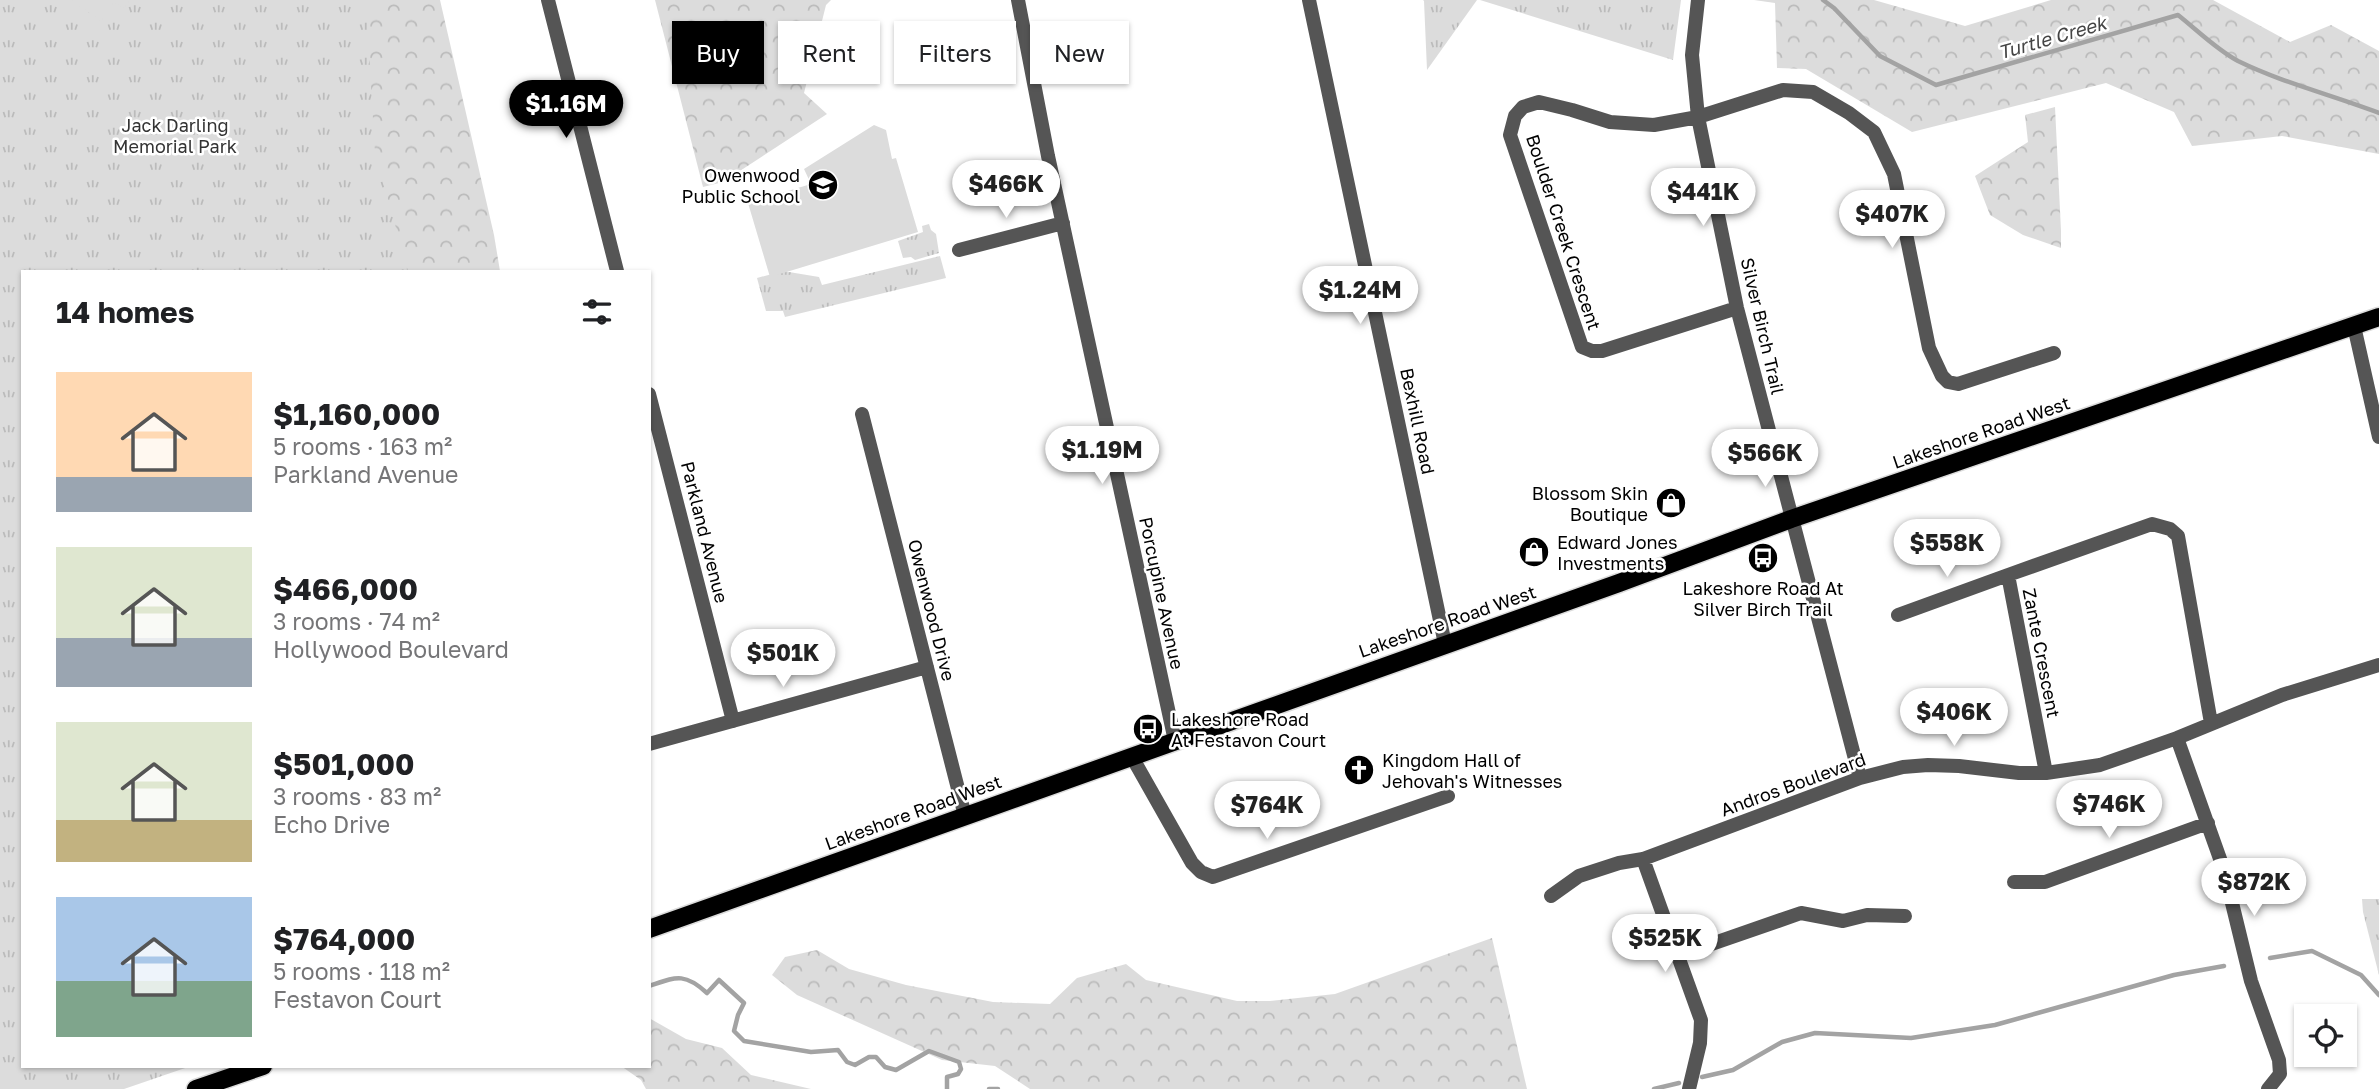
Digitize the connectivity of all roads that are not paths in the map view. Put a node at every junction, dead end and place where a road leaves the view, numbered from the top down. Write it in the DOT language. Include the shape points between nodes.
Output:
graph roads {
  1 [pos="548,0"];
  2 [pos="1018,0"];
  3 [pos="1309,0"];
  4 [pos="1698,0"];
  5 [pos="1698,117"];
  6 [pos="1063,223"];
  7 [pos="959,250"];
  8 [pos="617,270"];
  9 [pos="1737,308"];
  10 [pos="2379,317"];
  11 [pos="2354,326"];
  12 [pos="2054,353"];
  13 [pos="651,402"];
  14 [pos="862,414"];
  15 [pos="2379,438"];
  16 [pos="1791,519"];
  17 [pos="2008,575"];
  18 [pos="1898,615"];
  19 [pos="1445,644"];
  20 [pos="2379,664"];
  21 [pos="927,667"];
  22 [pos="733,721"];
  23 [pos="2211,723"];
  24 [pos="2177,738"];
  25 [pos="1175,741"];
  26 [pos="651,743"];
  27 [pos="1132,757"];
  28 [pos="2046,773"];
  29 [pos="1860,778"];
  30 [pos="1448,796"];
  31 [pos="965,816"];
  32 [pos="2208,823"];
  33 [pos="1643,859"];
  34 [pos="2014,883"];
  35 [pos="1552,897"];
  36 [pos="1905,916"];
  37 [pos="651,928"];
  38 [pos="1677,956"];
  39 [pos="257,1068"];
  40 [pos="196,1089"];
  41 [pos="1689,1089"];
  42 [pos="2268,1089"];
  1 -- 8 [label="street"];
  2 -- 6 [label="street, Porcupine Avenue"];
  3 -- 19 [label="street, Bexhill Road"];
  4 -- 5 [label="street, Silver Birch Trail" via="1692,55"];
  5 -- 9 [label="street, Silver Birch Trail"];
  5 -- 9 [label="street, Boulder Creek Crescent" via="1654,124 1610,122 1539,102 1523,107 1515,116 1510,135 1582,347 1602,351"];
  5 -- 12 [label="street" via="1783,90 1813,92 1849,114 1874,132 1894,174 1928,348 1942,376 1958,384"];
  6 -- 7 [label="street"];
  6 -- 25 [label="street, Porcupine Avenue"];
  9 -- 16 [label="street, Silver Birch Trail"];
  10 -- 11 [label="main road, Lakeshore Road West"];
  11 -- 15 [label="street"];
  11 -- 16 [label="main road, Lakeshore Road West"];
  13 -- 22 [label="street, Parkland Avenue"];
  14 -- 21 [label="street, Owenwood Drive"];
  16 -- 19 [label="main road, Lakeshore Road West"];
  16 -- 29 [label="street, Silver Birch Trail"];
  17 -- 18 [label="street"];
  17 -- 23 [label="street, Zante Crescent" via="2152,524 2170,529 2178,536"];
  17 -- 28 [label="street, Zante Crescent"];
  19 -- 25 [label="main road, Lakeshore Road West"];
  20 -- 23 [label="street, Andros Boulevard"];
  21 -- 22 [label="street"];
  21 -- 31 [label="street, Owenwood Drive"];
  22 -- 26 [label="street"];
  23 -- 24 [label="street, Andros Boulevard"];
  24 -- 28 [label="street, Andros Boulevard" via="2099,765"];
  24 -- 32 [label="street"];
  25 -- 27 [label="main road, Lakeshore Road West"];
  27 -- 30 [label="street" via="1192,863 1213,877"];
  27 -- 31 [label="main road, Lakeshore Road West"];
  28 -- 29 [label="street, Andros Boulevard" via="1928,765"];
  29 -- 33 [label="street, Andros Boulevard"];
  31 -- 37 [label="main road, Lakeshore Road West"];
  32 -- 34 [label="street" via="2045,882"];
  32 -- 42 [label="street" via="2251,981 2279,1060 2280,1074"];
  33 -- 35 [label="street, Andros Boulevard" via="1579,876"];
  33 -- 38 [label="street"];
  36 -- 38 [label="street" via="1867,915 1843,921 1801,913"];
  38 -- 41 [label="street" via="1701,1020"];
  39 -- 40 [label="main road"];
}
